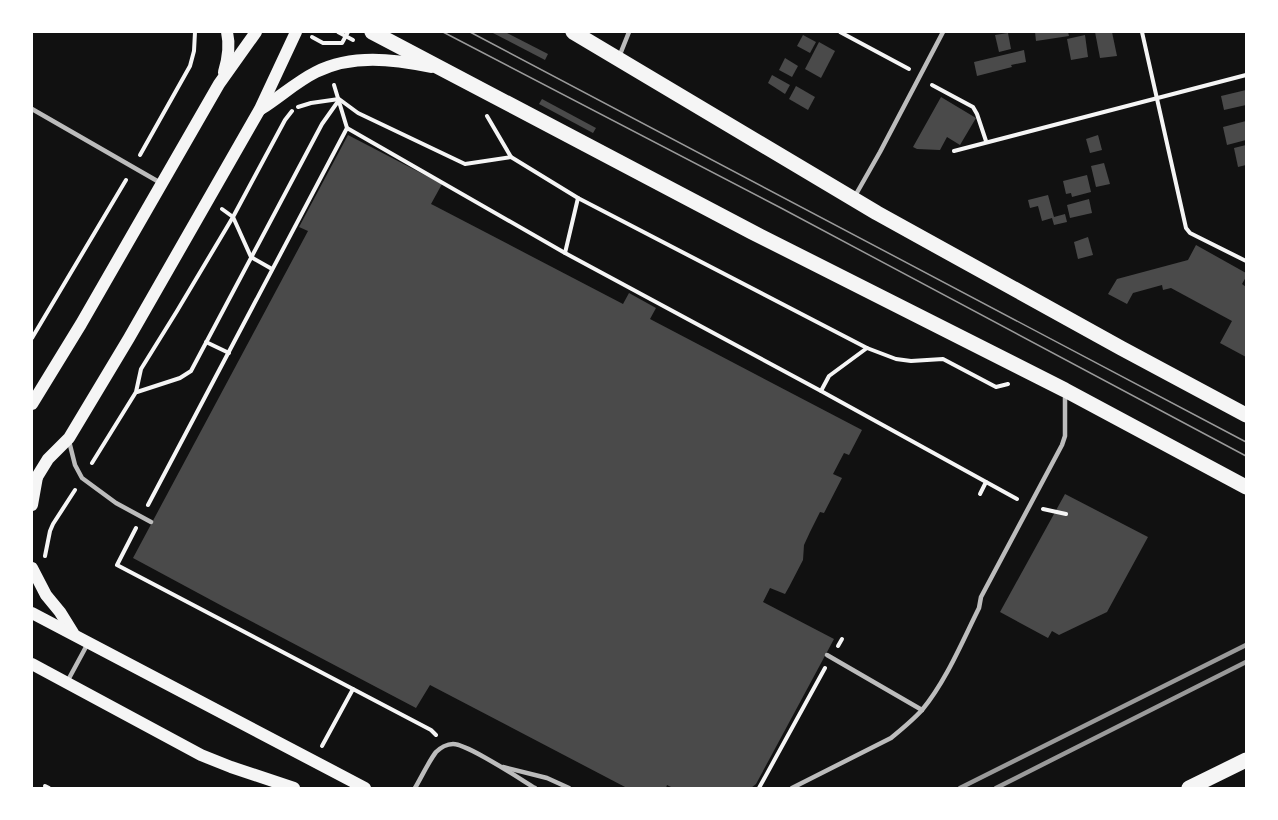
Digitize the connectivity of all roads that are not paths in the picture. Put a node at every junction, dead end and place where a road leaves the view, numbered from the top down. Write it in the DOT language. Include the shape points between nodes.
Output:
graph roads {
  1 [pos="227,32"];
  2 [pos="256,32"];
  3 [pos="296,32"];
  4 [pos="372,32"];
  5 [pos="573,32"];
  6 [pos="629,32"];
  7 [pos="943,32"];
  8 [pos="618,59"];
  9 [pos="444,70"];
  10 [pos="219,84"];
  11 [pos="32,109"];
  12 [pos="260,110"];
  13 [pos="162,184"];
  14 [pos="854,198"];
  15 [pos="1065,390"];
  16 [pos="32,404"];
  17 [pos="1246,415"];
  18 [pos="69,438"];
  19 [pos="34,480"];
  20 [pos="1246,487"];
  21 [pos="32,505"];
  22 [pos="151,522"];
  23 [pos="32,568"];
  24 [pos="32,613"];
  25 [pos="73,634"];
  26 [pos="88,642"];
  27 [pos="829,657"];
  28 [pos="32,664"];
  29 [pos="67,682"];
  30 [pos="922,710"];
  31 [pos="1246,759"];
  32 [pos="498,765"];
  33 [pos="294,789"];
  34 [pos="365,789"];
  35 [pos="415,789"];
  36 [pos="535,789"];
  37 [pos="569,789"];
  38 [pos="792,789"];
  39 [pos="1189,789"];
  1 -- 10 [label="main road" via="228,61"];
  2 -- 10 [label="main road"];
  3 -- 12 [label="main road"];
  4 -- 9 [label="main road"];
  5 -- 8 [label="main road"];
  6 -- 8 [label="lane"];
  7 -- 14 [label="lane"];
  8 -- 14 [label="main road"];
  9 -- 12 [label="main road" via="410,63 355,60 317,71"];
  9 -- 15 [label="main road"];
  10 -- 13 [label="main road"];
  11 -- 13 [label="lane"];
  12 -- 18 [label="main road"];
  13 -- 16 [label="main road"];
  14 -- 17 [label="main road"];
  15 -- 20 [label="main road"];
  15 -- 30 [label="lane" via="1065,436 1058,454 937,689"];
  18 -- 19 [label="main road"];
  18 -- 22 [label="lane" via="82,478"];
  19 -- 21 [label="main road"];
  23 -- 25 [label="main road"];
  24 -- 25 [label="main road"];
  25 -- 26 [label="main road"];
  26 -- 29 [label="lane"];
  26 -- 34 [label="main road"];
  27 -- 30 [label="lane"];
  28 -- 29 [label="main road"];
  29 -- 33 [label="main road" via="201,755"];
  30 -- 38 [label="lane" via="891,738"];
  31 -- 39 [label="main road"];
  32 -- 35 [label="lane" via="452,744 436,752"];
  32 -- 36 [label="lane"];
  32 -- 37 [label="lane" via="547,778"];
}
